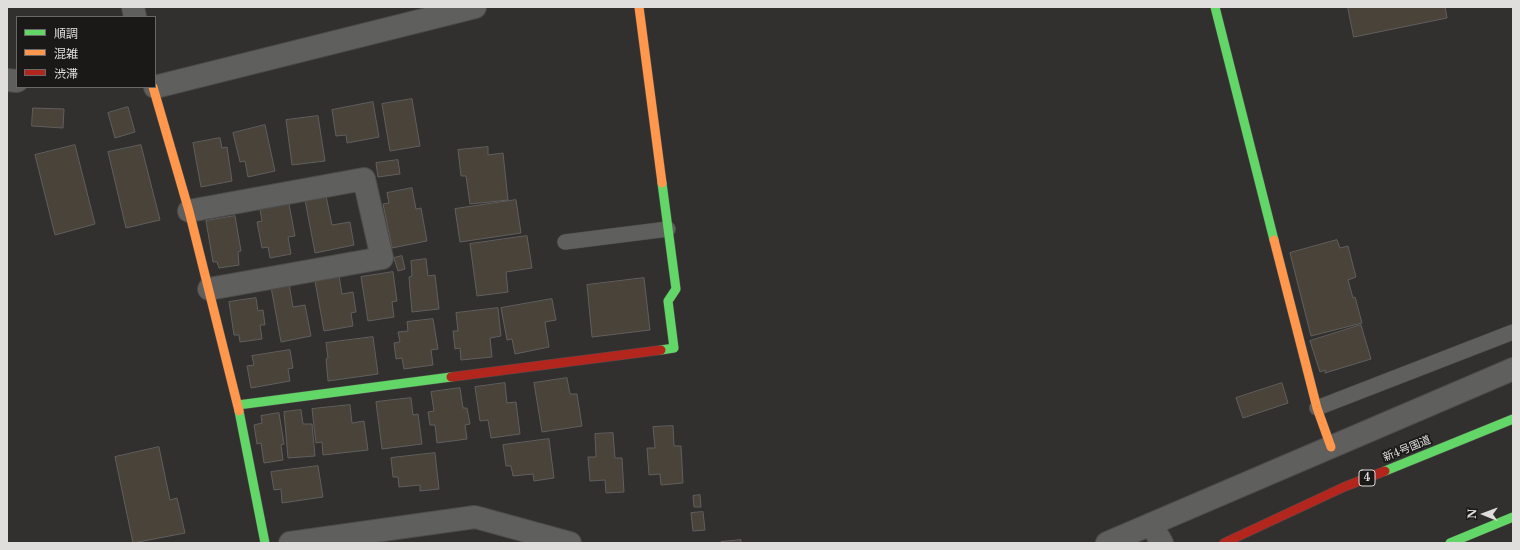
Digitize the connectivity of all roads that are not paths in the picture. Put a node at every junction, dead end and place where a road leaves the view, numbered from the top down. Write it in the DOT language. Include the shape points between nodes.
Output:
graph roads {
  1 [pos="475,7"];
  2 [pos="639,7"];
  3 [pos="1215,7"];
  4 [pos="156,87"];
  5 [pos="154,88"];
  6 [pos="189,211"];
  7 [pos="668,228"];
  8 [pos="564,242"];
  9 [pos="209,289"];
  10 [pos="1513,332"];
  11 [pos="1513,369"];
  12 [pos="238,405"];
  13 [pos="1317,408"];
  14 [pos="1513,419"];
  15 [pos="1330,447"];
  16 [pos="1513,517"];
  17 [pos="1151,524"];
  18 [pos="265,543"];
  19 [pos="290,543"];
  20 [pos="570,543"];
  21 [pos="1107,543"];
  22 [pos="1162,543"];
  23 [pos="1224,543"];
  24 [pos="1450,543"];
  1 -- 4 [label="street"];
  2 -- 7 [label="main road"];
  3 -- 13 [label="main road"];
  5 -- 6 [label="main road"];
  6 -- 9 [label="main road"];
  6 -- 9 [label="street" via="364,180 382,258"];
  7 -- 8 [label="lane"];
  7 -- 12 [label="main road" via="676,290 668,301 674,348"];
  9 -- 12 [label="main road"];
  10 -- 13 [label="lane"];
  11 -- 15 [label="street"];
  12 -- 18 [label="main road"];
  13 -- 15 [label="main road"];
  14 -- 23 [label="main road, 新4号国道 / 4" via="1344,487"];
  15 -- 17 [label="street"];
  16 -- 24 [label="main road"];
  17 -- 21 [label="street"];
  17 -- 22 [label="street"];
  19 -- 20 [label="street" via="475,517"];
}
